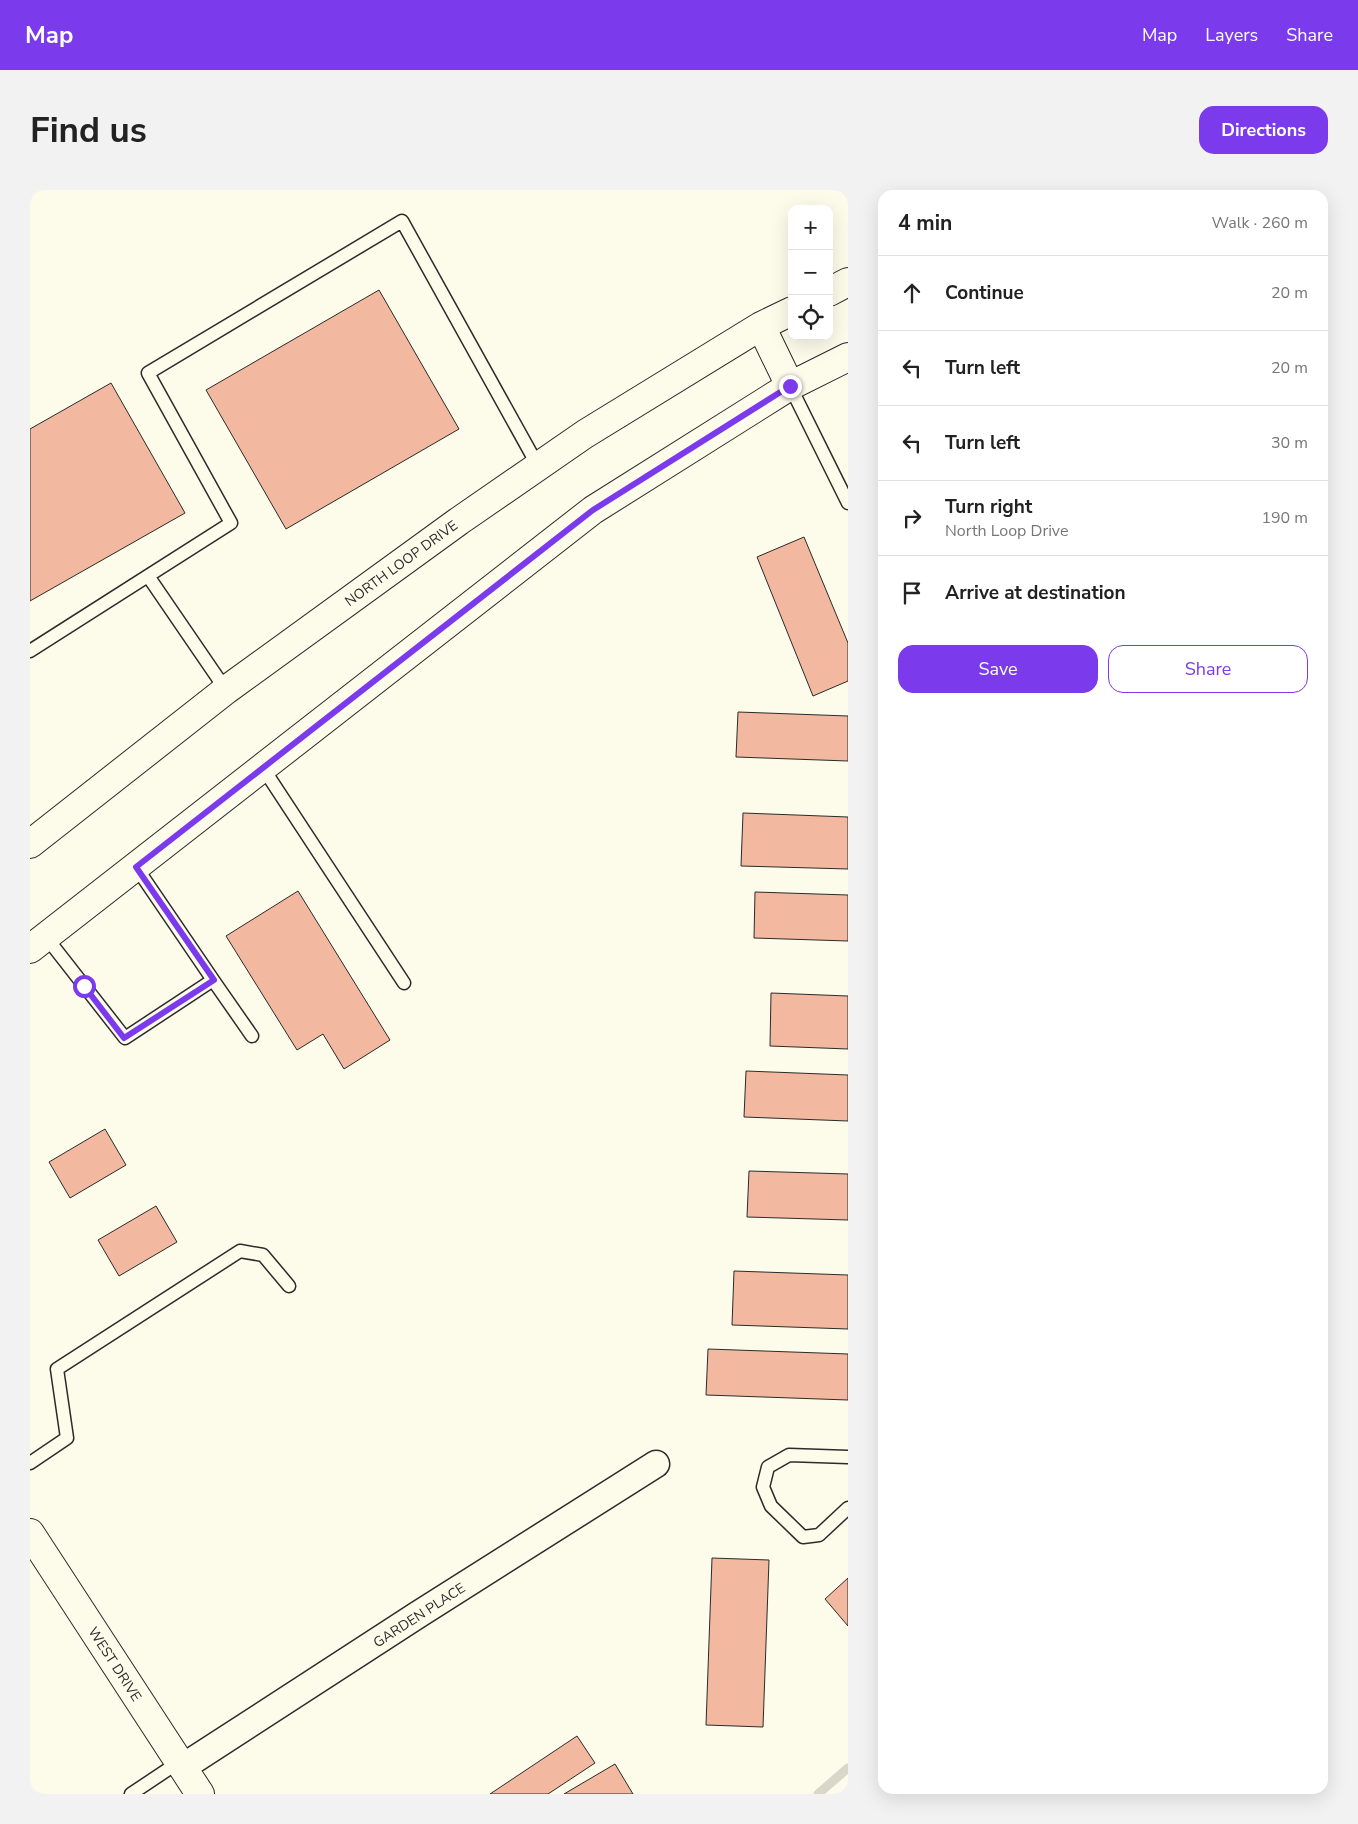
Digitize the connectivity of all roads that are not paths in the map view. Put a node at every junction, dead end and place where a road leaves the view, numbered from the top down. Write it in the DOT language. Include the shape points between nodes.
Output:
graph roads {
  1 [pos="848,282"];
  2 [pos="833,290"];
  3 [pos="788,313"];
  4 [pos="761,326"];
  5 [pos="848,357"];
  6 [pos="790,386"];
  7 [pos="538,466"];
  8 [pos="848,503"];
  9 [pos="148,576"];
  10 [pos="30,651"];
  11 [pos="226,690"];
  12 [pos="263,768"];
  13 [pos="30,844"];
  14 [pos="136,867"];
  15 [pos="38,943"];
  16 [pos="214,980"];
  17 [pos="404,983"];
  18 [pos="252,1036"];
  19 [pos="289,1286"];
  20 [pos="848,1458"];
  21 [pos="30,1463"];
  22 [pos="656,1464"];
  23 [pos="848,1508"];
  24 [pos="30,1533"];
  25 [pos="181,1765"];
  26 [pos="131,1794"];
  27 [pos="200,1794"];
  1 -- 2 [label="main road"];
  3 -- 4 [label="main road, NORTH LOOP DRIVE"];
  4 -- 6 [label="main road"];
  4 -- 7 [label="main road, NORTH LOOP DRIVE"];
  5 -- 6 [label="main road"];
  6 -- 8 [label="lane"];
  6 -- 12 [label="main road" via="593,510"];
  7 -- 9 [label="lane" via="402,221 148,372 231,523"];
  7 -- 11 [label="main road, NORTH LOOP DRIVE"];
  9 -- 10 [label="lane"];
  9 -- 11 [label="lane"];
  11 -- 13 [label="main road, NORTH LOOP DRIVE"];
  12 -- 14 [label="main road"];
  12 -- 17 [label="lane"];
  14 -- 15 [label="main road"];
  14 -- 16 [label="lane"];
  15 -- 16 [label="lane" via="124,1038"];
  16 -- 18 [label="lane"];
  19 -- 21 [label="lane" via="262,1255 240,1251 57,1369 67,1438"];
  20 -- 23 [label="lane" via="789,1454 768,1467 763,1487 771,1506 803,1537 819,1535"];
  22 -- 25 [label="street, GARDEN PLACE"];
  24 -- 25 [label="main road, WEST DRIVE"];
  25 -- 26 [label="lane"];
  25 -- 27 [label="main road, WEST DRIVE"];
}
